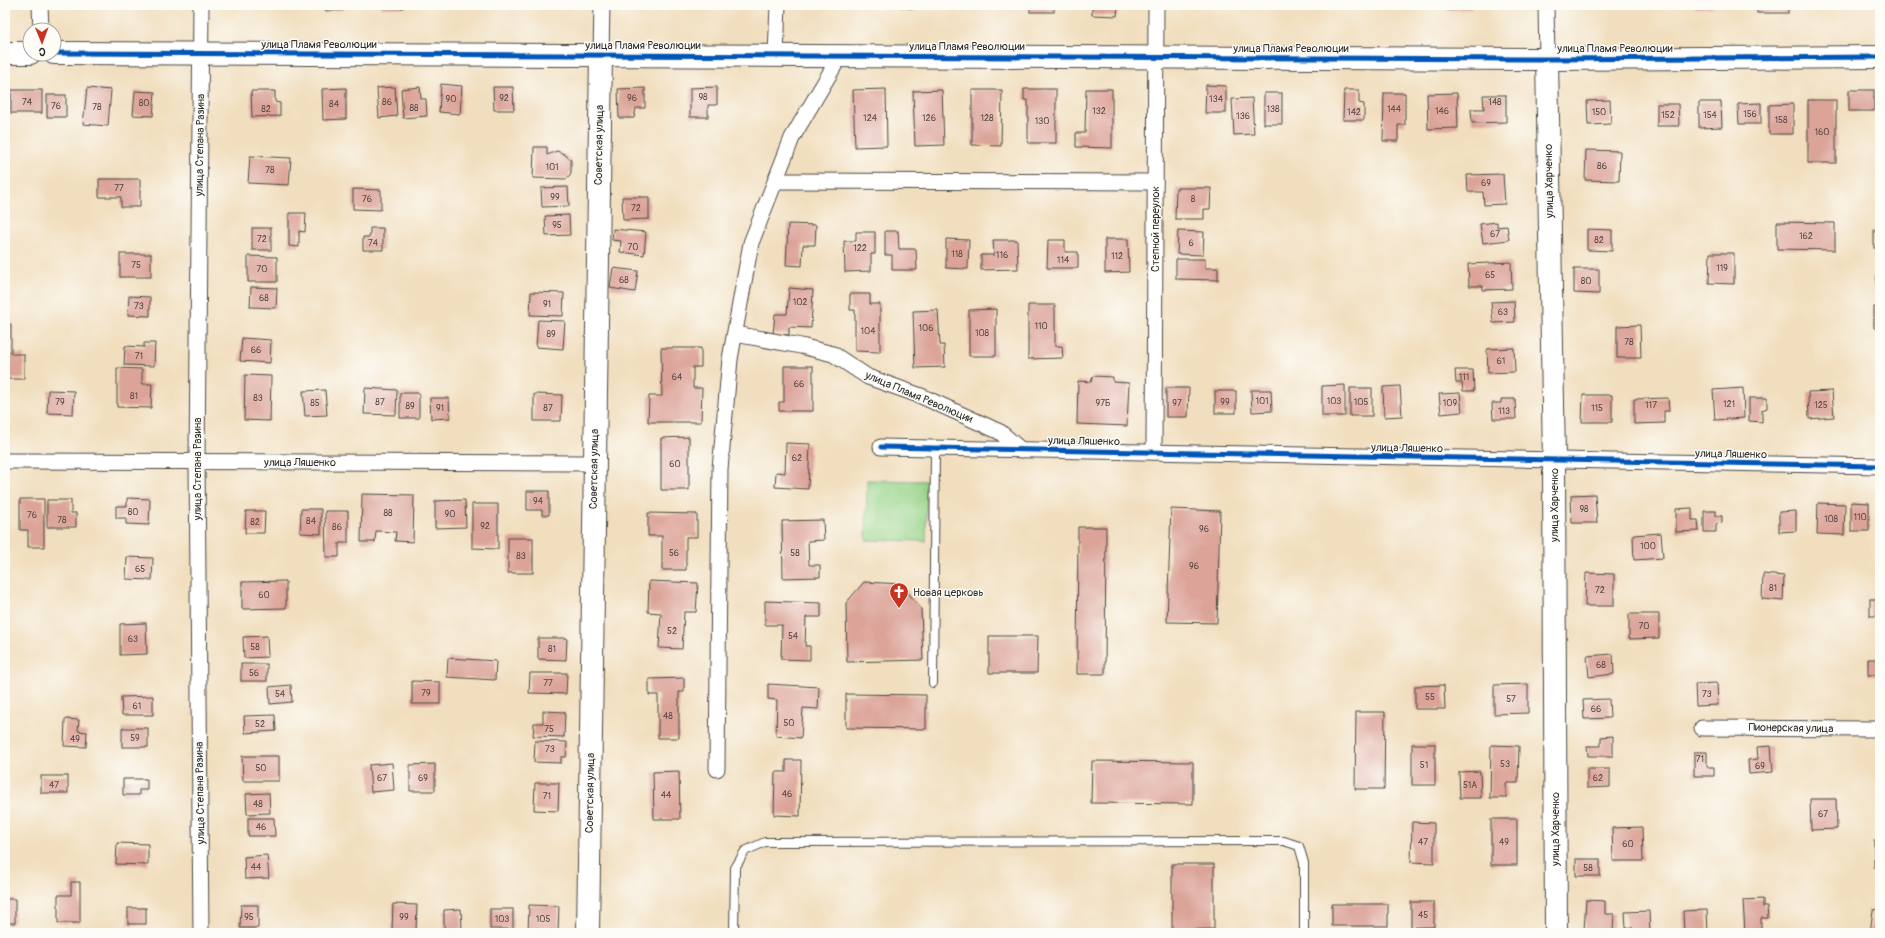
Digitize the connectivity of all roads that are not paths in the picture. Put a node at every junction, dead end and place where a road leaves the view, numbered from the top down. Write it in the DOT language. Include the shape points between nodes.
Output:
graph roads {
  1 [pos="40,5"];
  2 [pos="201,5"];
  3 [pos="602,5"];
  4 [pos="778,5"];
  5 [pos="1156,5"];
  6 [pos="1546,5"];
  7 [pos="41,22"];
  8 [pos="5,52"];
  9 [pos="22,53"];
  10 [pos="62,53"];
  11 [pos="200,53"];
  12 [pos="601,55"];
  13 [pos="776,55"];
  14 [pos="840,56"];
  15 [pos="1155,57"];
  16 [pos="1880,58"];
  17 [pos="1547,59"];
  18 [pos="776,181"];
  19 [pos="1155,182"];
  20 [pos="735,334"];
  21 [pos="881,447"];
  22 [pos="934,448"];
  23 [pos="1021,450"];
  24 [pos="1154,452"];
  25 [pos="5,461"];
  26 [pos="1554,461"];
  27 [pos="197,462"];
  28 [pos="594,463"];
  29 [pos="1880,466"];
  30 [pos="933,683"];
  31 [pos="1702,728"];
  32 [pos="1880,729"];
  33 [pos="717,769"];
  34 [pos="201,933"];
  35 [pos="588,933"];
  36 [pos="734,933"];
  37 [pos="1304,933"];
  38 [pos="1556,933"];
  1 -- 7 [label="street"];
  2 -- 11 [label="street, улица Степана Разина"];
  3 -- 12 [label="street, Советская улица"];
  4 -- 13 [label="street"];
  5 -- 15 [label="street, Степной переулок"];
  6 -- 17 [label="street, улица Харченко"];
  8 -- 9 [label="street"];
  10 -- 11 [label="street, улица Пламя Революции"];
  11 -- 12 [label="street, улица Пламя Революции"];
  11 -- 27 [label="street, улица Степана Разина"];
  12 -- 13 [label="street, улица Пламя Революции"];
  12 -- 28 [label="street, Советская улица"];
  13 -- 14 [label="street, улица Пламя Революции"];
  14 -- 15 [label="street, улица Пламя Революции"];
  14 -- 18 [label="street" via="792,138"];
  15 -- 17 [label="street, улица Пламя Революции"];
  15 -- 19 [label="street, Степной переулок"];
  16 -- 17 [label="street, улица Пламя Революции"];
  17 -- 26 [label="street, улица Харченко"];
  18 -- 19 [label="street"];
  18 -- 20 [label="street" via="752,244"];
  19 -- 24 [label="street, Степной переулок"];
  20 -- 23 [label="street, улица Пламя Революции" via="833,354 868,377 920,396 1000,432"];
  20 -- 33 [label="street" via="730,359 720,469"];
  21 -- 22 [label="street, улица Ляшенко"];
  22 -- 23 [label="street, улица Ляшенко"];
  22 -- 30 [label="lane"];
  23 -- 24 [label="street, улица Ляшенко"];
  24 -- 26 [label="street, улица Ляшенко"];
  25 -- 27 [label="street, улица Ляшенко"];
  26 -- 29 [label="street, улица Ляшенко"];
  26 -- 38 [label="street, улица Харченко"];
  27 -- 28 [label="street, улица Ляшенко"];
  27 -- 34 [label="street, улица Степана Разина"];
  28 -- 35 [label="street, Советская улица"];
  31 -- 32 [label="street, Пионерская улица"];
  36 -- 37 [label="lane" via="735,868 744,851 765,842 1284,841 1299,846 1304,863"];
}
